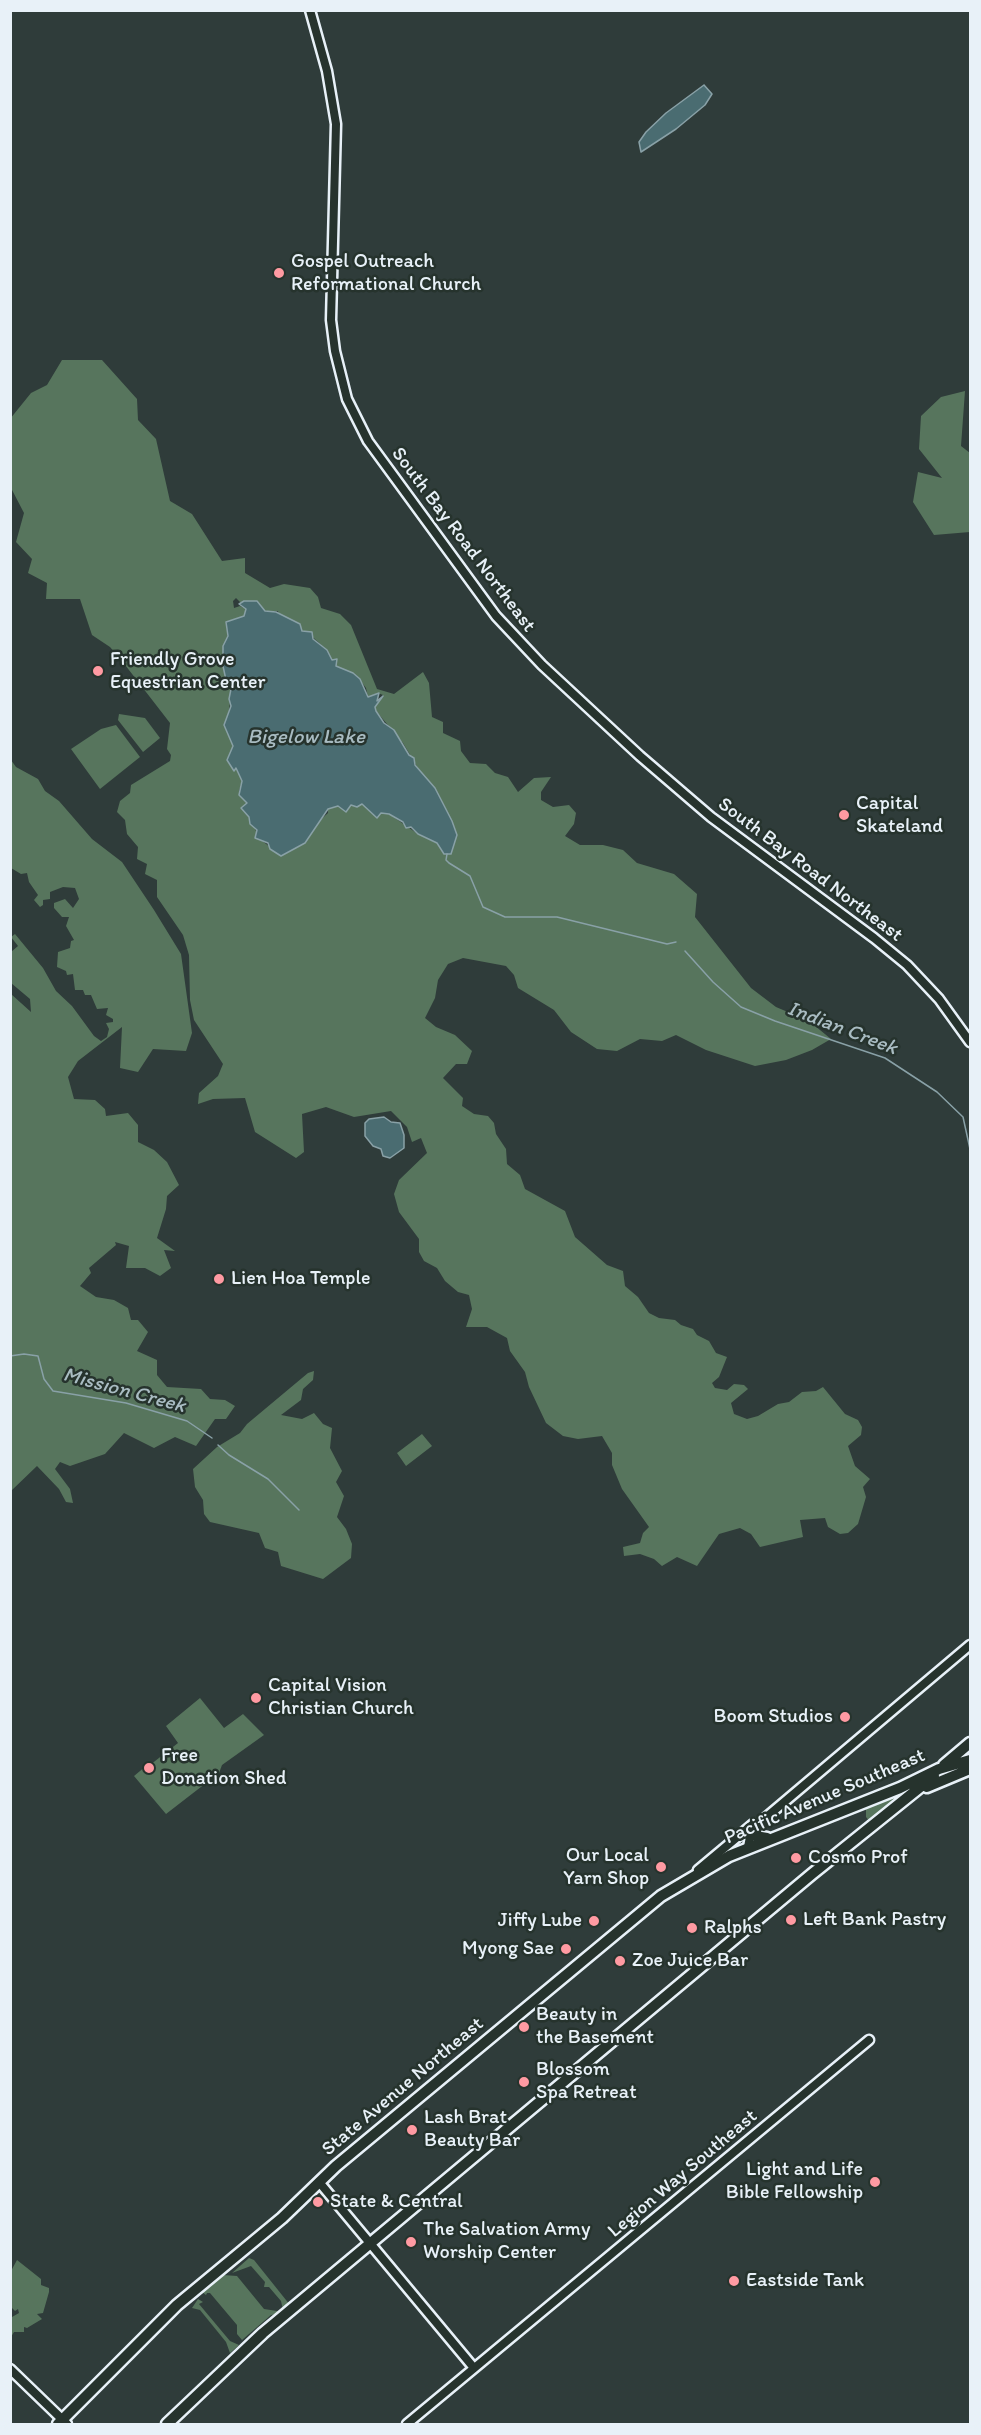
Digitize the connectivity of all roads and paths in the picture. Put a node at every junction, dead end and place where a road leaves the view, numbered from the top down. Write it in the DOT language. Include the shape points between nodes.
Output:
graph roads {
  1 [pos="310,10"];
  2 [pos="970,1042"];
  3 [pos="970,1645"];
  4 [pos="970,1743"];
  5 [pos="970,1760"];
  6 [pos="970,1767"];
  7 [pos="939,1769"];
  8 [pos="912,1789"];
  9 [pos="789,1797"];
  10 [pos="757,1825"];
  11 [pos="782,1834"];
  12 [pos="748,1847"];
  13 [pos="695,1873"];
  14 [pos="869,2040"];
  15 [pos="319,2182"];
  16 [pos="371,2243"];
  17 [pos="474,2368"];
  18 [pos="10,2369"];
  19 [pos="62,2423"];
  20 [pos="167,2424"];
  21 [pos="407,2424"];
  1 -- 2 [label="street, South Bay Road Northeast" via="327,71 336,124 331,320 334,344 347,399 368,441 496,616 542,665 711,817 900,959 939,999"];
  3 -- 9 [label="street, State Avenue Northeast"];
  4 -- 7 [label="main road"];
  5 -- 7 [label="main road, Pacific Avenue Southeast"];
  6 -- 8 [label="main road, Pacific Avenue Southeast"];
  7 -- 8 [label="main road, Pacific Avenue Southeast"];
  8 -- 11 [label="main road, Pacific Avenue Southeast"];
  8 -- 16 [label="main road" via="881,1820"];
  9 -- 10 [label="street, State Avenue Northeast"];
  9 -- 13 [label="street, State Avenue Northeast"];
  10 -- 11 [label="main road" via="757,1838"];
  10 -- 12 [label="street"];
  11 -- 12 [label="main road, Pacific Avenue Southeast"];
  12 -- 13 [label="main road, Pacific Avenue Southeast"];
  13 -- 15 [label="main road, State Avenue Northeast" via="644,1909"];
  14 -- 17 [label="street, Legion Way Southeast"];
  15 -- 16 [label="street"];
  15 -- 19 [label="main road, State Avenue Northeast" via="165,2316"];
  16 -- 17 [label="street"];
  16 -- 20 [label="main road" via="238,2354"];
  17 -- 21 [label="street, Legion Way Southeast"];
  18 -- 19 [label="street"];
}
